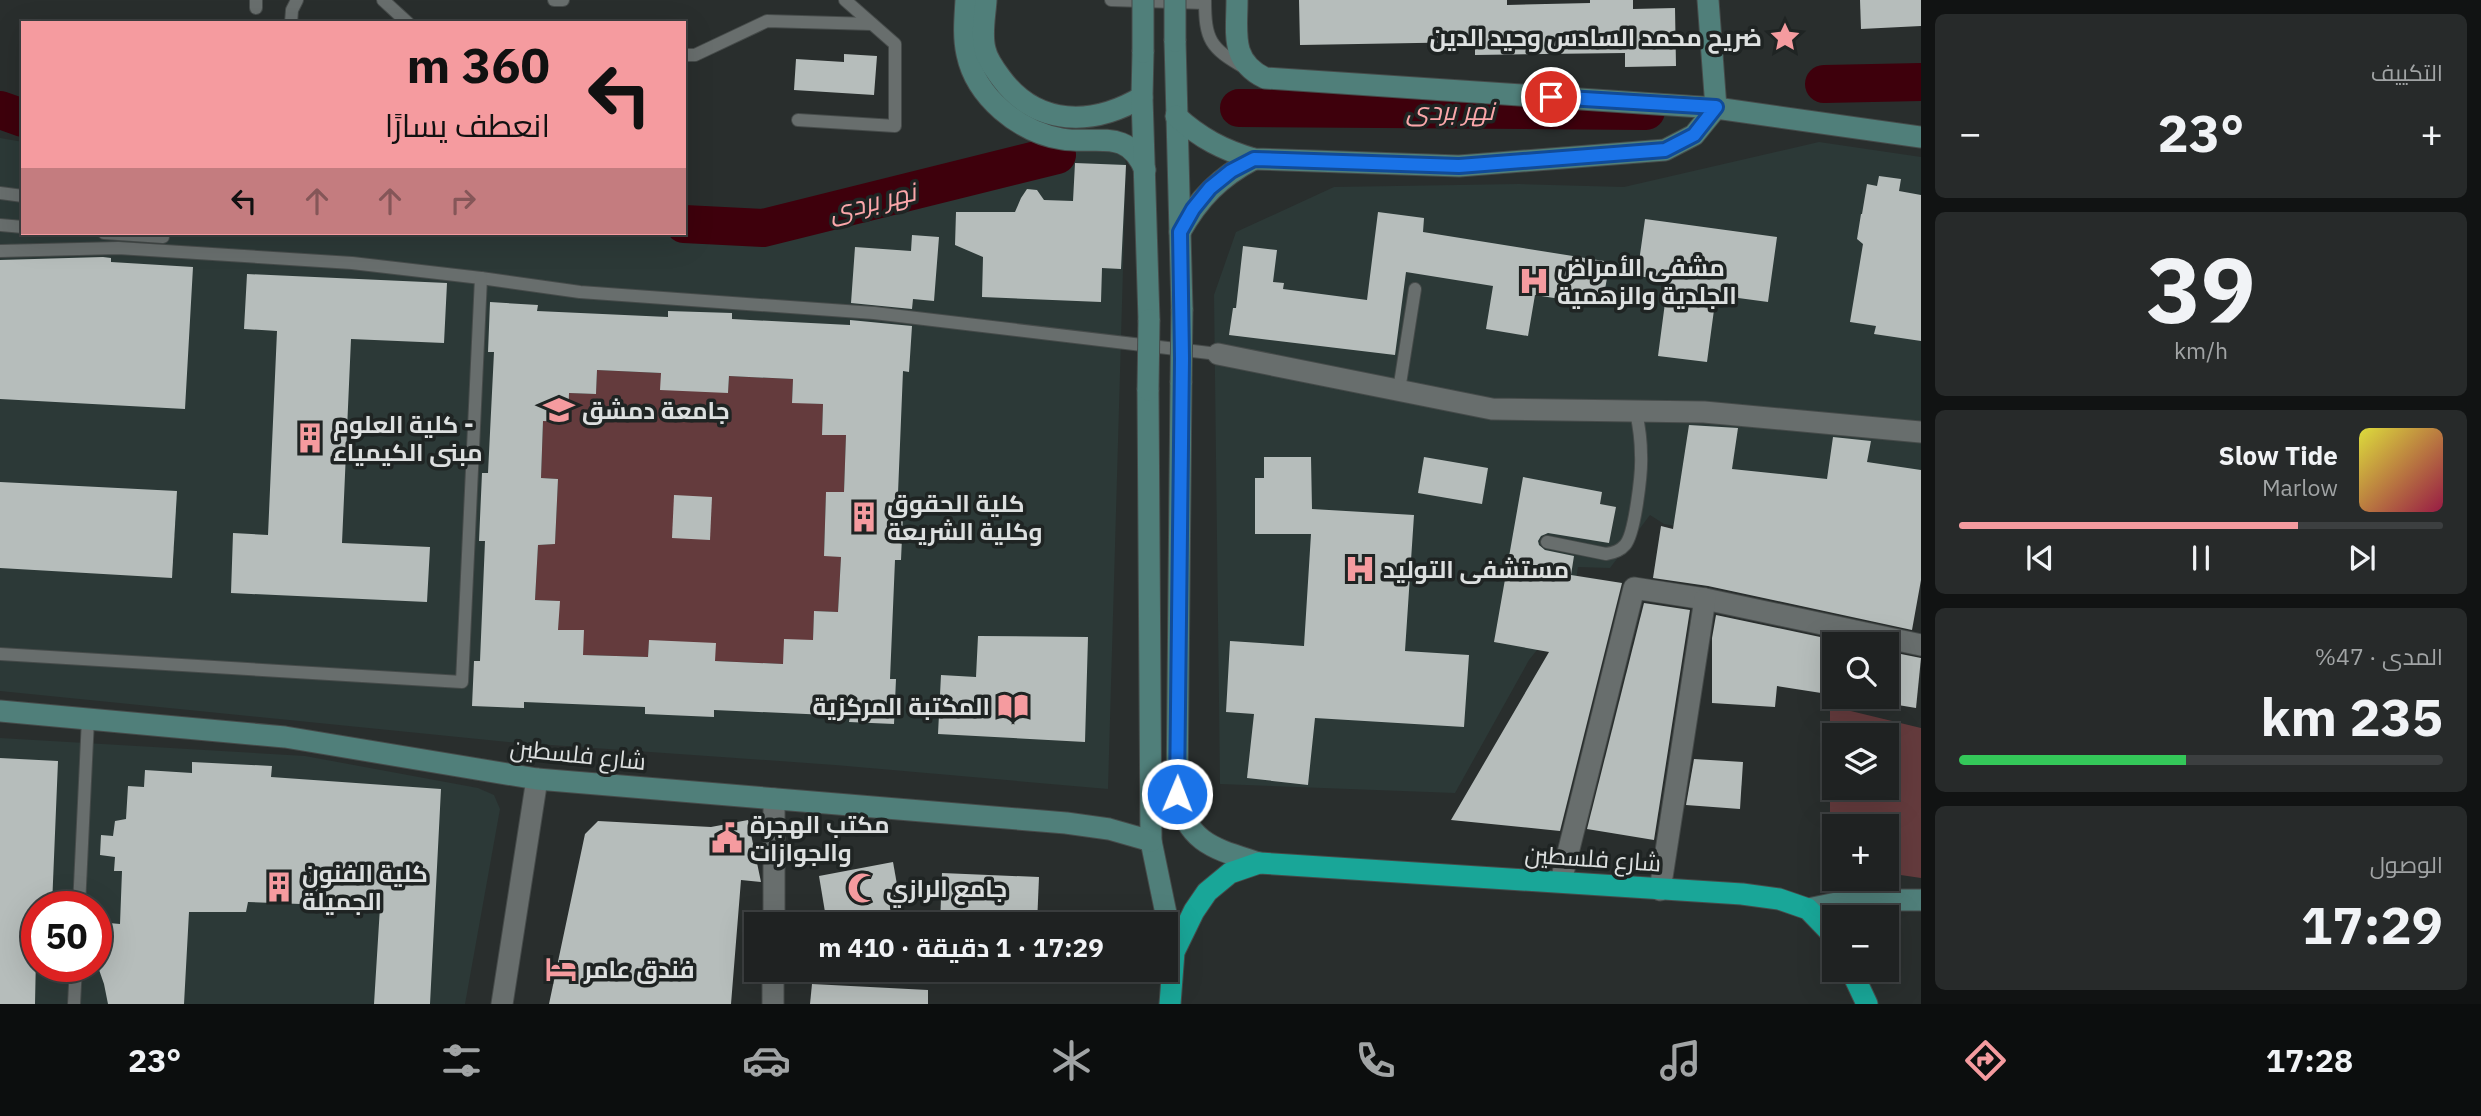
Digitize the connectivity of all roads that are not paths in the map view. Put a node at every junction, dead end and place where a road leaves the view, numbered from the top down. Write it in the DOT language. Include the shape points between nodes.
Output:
graph roads {
  1 [pos="297,0"];
  2 [pos="383,0"];
  3 [pos="554,0"];
  4 [pos="563,0"];
  5 [pos="845,0"];
  6 [pos="966,0"];
  7 [pos="986,0"];
  8 [pos="1111,0"];
  9 [pos="1143,0"];
  10 [pos="1175,0"];
  11 [pos="1237,0"];
  12 [pos="1708,0"];
  13 [pos="1205,2"];
  14 [pos="292,21"];
  15 [pos="406,21"];
  16 [pos="872,24"];
  17 [pos="974,29"];
  18 [pos="686,55"];
  19 [pos="1254,73"];
  20 [pos="1142,97"];
  21 [pos="1716,107"];
  22 [pos="1176,116"];
  23 [pos="798,120"];
  24 [pos="1921,136"];
  25 [pos="1254,159"];
  26 [pos="1145,170"];
  27 [pos="0,193"];
  28 [pos="21,196"];
  29 [pos="0,225"];
  30 [pos="21,227"];
  31 [pos="1180,232"];
  32 [pos="134,235"];
  33 [pos="160,235"];
  34 [pos="0,251"];
  35 [pos="481,278"];
  36 [pos="1415,289"];
  37 [pos="1218,354"];
  38 [pos="1399,390"];
  39 [pos="1636,412"];
  40 [pos="1921,432"];
  41 [pos="1548,542"];
  42 [pos="1705,599"];
  43 [pos="1921,645"];
  44 [pos="0,654"];
  45 [pos="0,711"];
  46 [pos="88,719"];
  47 [pos="537,779"];
  48 [pos="774,799"];
  49 [pos="1151,841"];
  50 [pos="1259,863"];
  51 [pos="1561,881"];
  52 [pos="1660,890"];
  53 [pos="80,891"];
  54 [pos="1921,900"];
  55 [pos="1808,909"];
  56 [pos="774,912"];
  57 [pos="1166,912"];
  58 [pos="1822,924"];
  59 [pos="1178,943"];
  60 [pos="75,982"];
  61 [pos="774,982"];
  62 [pos="1172,982"];
  63 [pos="1857,982"];
  64 [pos="74,1004"];
  65 [pos="502,1004"];
  66 [pos="773,1004"];
  67 [pos="1170,1004"];
  68 [pos="1867,1004"];
  1 -- 14 [label="lane"];
  2 -- 15 [label="lane"];
  3 -- 4 [label="lane"];
  5 -- 16 [label="lane"];
  6 -- 17 [label="main road"];
  7 -- 17 [label="main road"];
  8 -- 13 [label="lane"];
  9 -- 20 [label="main road, bridge"];
  10 -- 22 [label="main road, bridge"];
  11 -- 19 [label="main road" via="1237,43 1242,60"];
  12 -- 21 [label="main road"];
  13 -- 19 [label="lane" via="1207,35 1214,48"];
  16 -- 18 [label="lane" via="767,21"];
  16 -- 23 [label="lane" via="895,44 895,125"];
  17 -- 20 [label="main road" via="1010,90 1050,114 1098,116"];
  17 -- 26 [label="main road" via="967,55 974,73 1009,116 1025,127 1062,139 1120,142 1136,153"];
  19 -- 21 [label="main road" via="1275,79"];
  20 -- 26 [label="main road"];
  21 -- 24 [label="main road"];
  21 -- 25 [label="main road" via="1694,135 1665,150 1459,166"];
  22 -- 25 [label="main road" via="1212,143"];
  22 -- 31 [label="main road"];
  25 -- 31 [label="main road" via="1210,188"];
  26 -- 49 [label="main road, bridge"];
  27 -- 28 [label="lane"];
  29 -- 30 [label="lane"];
  31 -- 50 [label="main road, bridge" via="1177,794 1185,820 1201,840"];
  32 -- 33 [label="lane" via="163,237"];
  34 -- 35 [label="lane" via="118,248 352,263"];
  35 -- 37 [label="lane" via="580,292 874,313"];
  35 -- 44 [label="lane" via="462,682"];
  36 -- 38 [label="lane"];
  37 -- 38 [label="street"];
  38 -- 39 [label="street" via="1492,409"];
  39 -- 40 [label="street" via="1704,412"];
  39 -- 41 [label="lane" via="1641,470 1626,545 1606,554"];
  42 -- 43 [label="street"];
  42 -- 51 [label="street" via="1634,588"];
  42 -- 52 [label="street"];
  45 -- 46 [label="main road, شارع فلسطين"];
  46 -- 47 [label="main road, شارع فلسطين" via="285,737"];
  46 -- 53 [label="lane"];
  47 -- 48 [label="main road, شارع فلسطين"];
  47 -- 65 [label="street"];
  48 -- 49 [label="main road, شارع فلسطين" via="1066,823"];
  48 -- 56 [label="street"];
  49 -- 57 [label="main road"];
  50 -- 51 [label="highway, شارع فلسطين"];
  50 -- 59 [label="highway" via="1230,873 1207,892"];
  51 -- 52 [label="highway, شارع فلسطين"];
  52 -- 55 [label="highway, شارع فلسطين" via="1742,894"];
  54 -- 55 [label="main road, شارع فلسطين" via="1852,900"];
  55 -- 58 [label="highway"];
  60 -- 64 [label="lane"];
  61 -- 66 [label="street"];
  62 -- 67 [label="highway"];
  63 -- 68 [label="highway"];
}
